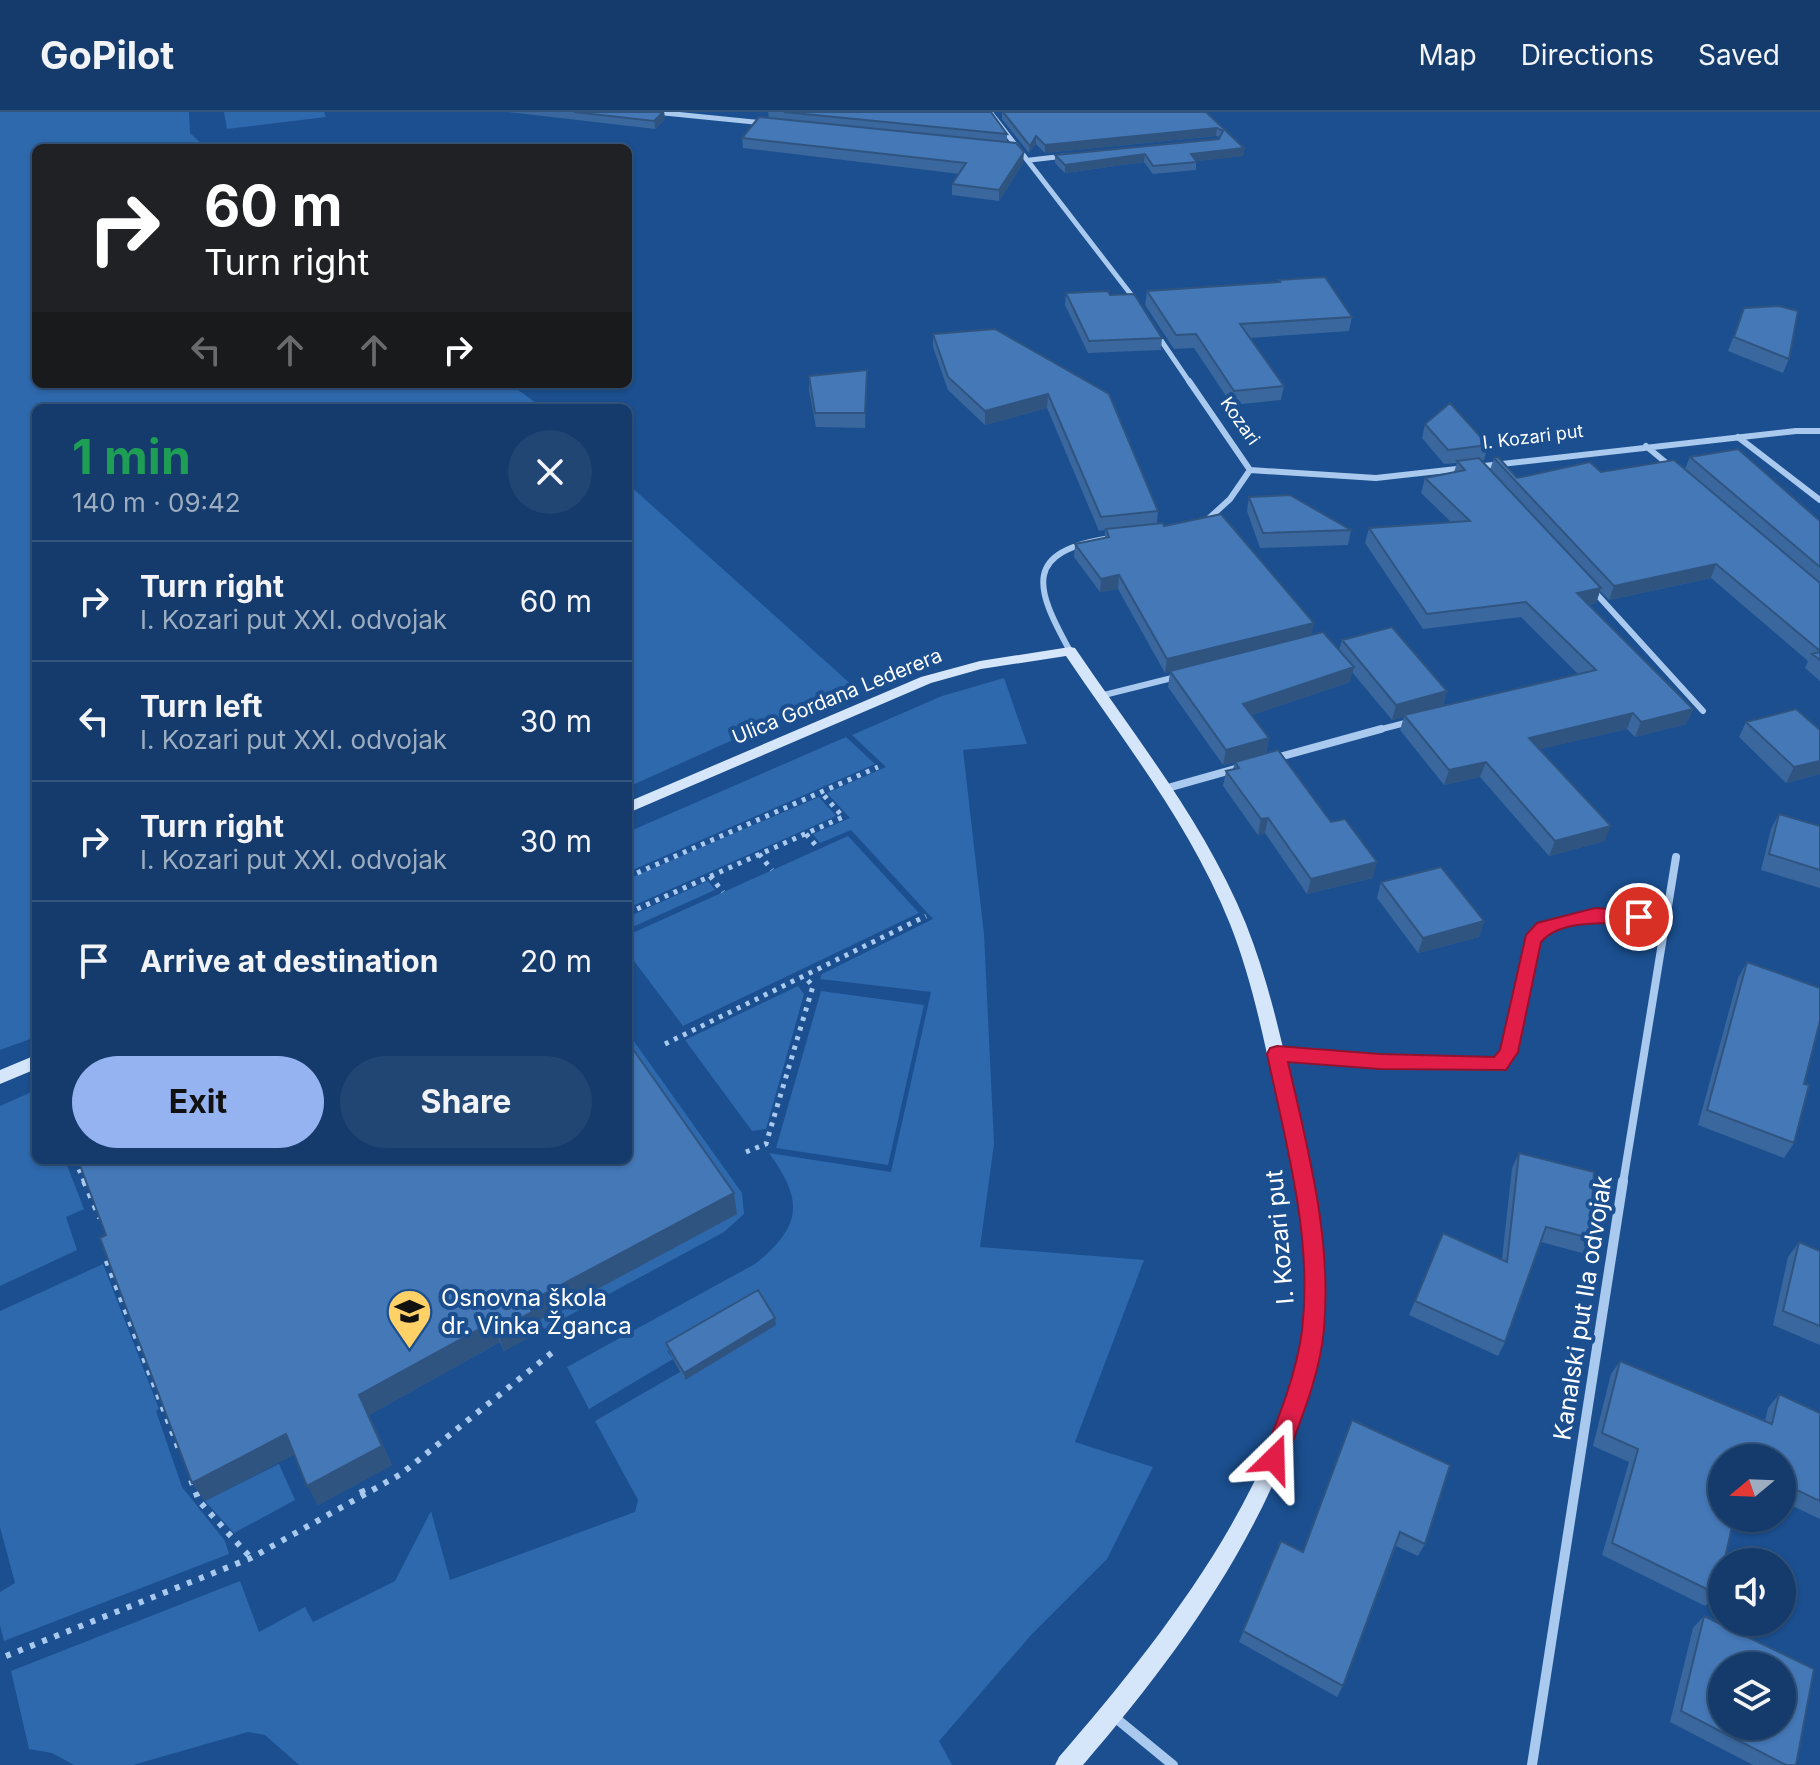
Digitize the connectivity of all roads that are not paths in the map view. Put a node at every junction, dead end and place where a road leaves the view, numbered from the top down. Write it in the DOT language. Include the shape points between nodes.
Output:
graph roads {
  1 [pos="654,112"];
  2 [pos="991,113"];
  3 [pos="1003,113"];
  4 [pos="779,125"];
  5 [pos="1006,148"];
  6 [pos="1021,149"];
  7 [pos="1076,155"];
  8 [pos="1030,160"];
  9 [pos="1143,312"];
  10 [pos="1151,325"];
  11 [pos="1820,431"];
  12 [pos="1737,437"];
  13 [pos="1646,446"];
  14 [pos="1477,466"];
  15 [pos="1250,470"];
  16 [pos="1681,476"];
  17 [pos="1488,477"];
  18 [pos="1820,500"];
  19 [pos="1194,525"];
  20 [pos="1114,537"];
  21 [pos="1584,581"];
  22 [pos="1070,651"];
  23 [pos="1190,673"];
  24 [pos="1100,696"];
  25 [pos="1703,711"];
  26 [pos="1420,719"];
  27 [pos="1269,760"];
  28 [pos="1238,768"];
  29 [pos="1163,789"];
  30 [pos="632,806"];
  31 [pos="1676,857"];
  32 [pos="1664,920"];
  33 [pos="1277,1054"];
  34 [pos="32,1064"];
  35 [pos="0,1077"];
  36 [pos="1112,1715"];
  37 [pos="1067,1765"];
  38 [pos="1173,1765"];
  39 [pos="1532,1765"];
  1 -- 4 [label="street"];
  2 -- 3 [label="street"];
  2 -- 6 [label="street"];
  5 -- 6 [label="street"];
  6 -- 8 [label="street"];
  7 -- 8 [label="street"];
  8 -- 9 [label="street"];
  10 -- 15 [label="street, Kozari"];
  11 -- 12 [label="street, I. Kozari put"];
  12 -- 13 [label="street, I. Kozari put"];
  12 -- 18 [label="street"];
  13 -- 14 [label="street, I. Kozari put"];
  13 -- 16 [label="street"];
  14 -- 15 [label="street, I. Kozari put" via="1376,478"];
  14 -- 17 [label="street"];
  15 -- 19 [label="street, Kozari" via="1230,499"];
  20 -- 22 [label="street" via="1064,547 1050,558 1041,582 1047,611"];
  21 -- 25 [label="street"];
  22 -- 24 [label="street"];
  22 -- 30 [label="street, Ulica Gordana Lederera" via="980,665 926,680"];
  23 -- 24 [label="street"];
  24 -- 29 [label="street"];
  26 -- 27 [label="street"];
  28 -- 29 [label="street"];
  29 -- 33 [label="street, I. Kozari put" via="1211,867 1239,927"];
  31 -- 32 [label="street, Kanalski put IIa odvojak"];
  32 -- 33 [label="street" via="1595,914 1543,927 1532,939 1509,1052 1500,1065"];
  32 -- 39 [label="street, Kanalski put IIa odvojak"];
  33 -- 36 [label="street, I. Kozari put" via="1307,1196 1314,1268 1313,1331 1297,1399 1262,1488 1221,1566 1168,1646"];
  34 -- 35 [label="street"];
  36 -- 37 [label="street, I. Kozari put"];
  36 -- 38 [label="street"];
}
